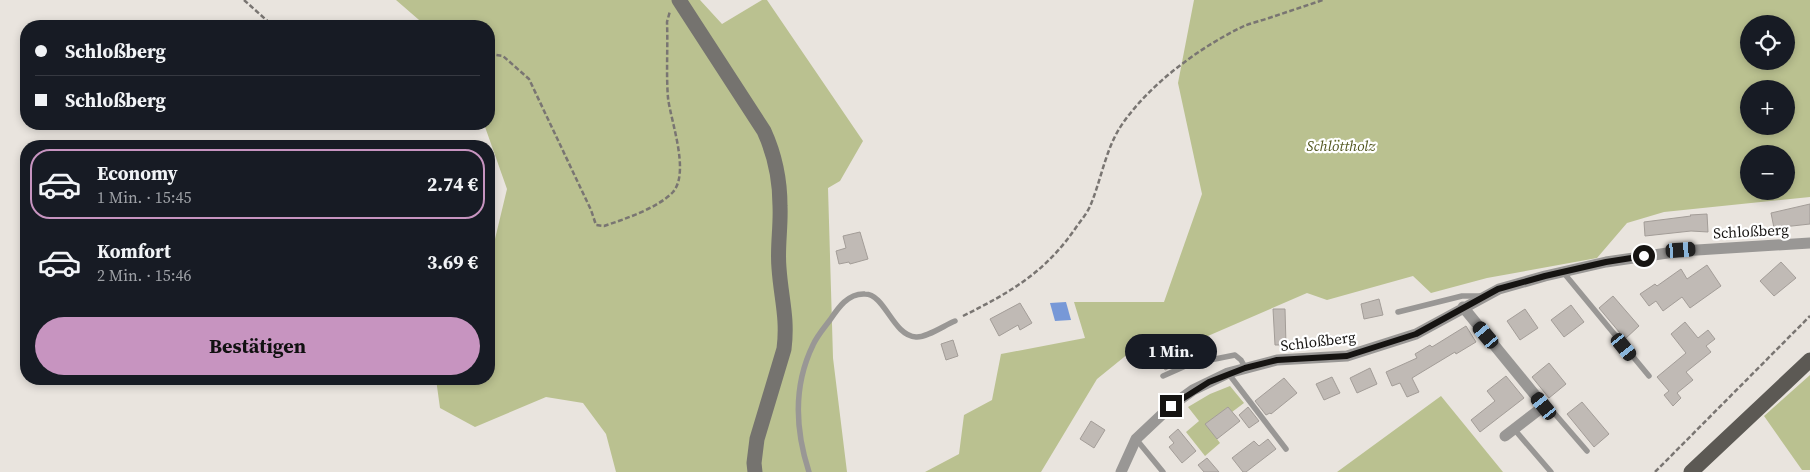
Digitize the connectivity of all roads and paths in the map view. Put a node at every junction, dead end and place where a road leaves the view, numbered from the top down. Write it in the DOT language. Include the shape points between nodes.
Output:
graph roads {
  1 [pos="244,0"];
  2 [pos="1323,0"];
  3 [pos="675,4"];
  4 [pos="266,20"];
  5 [pos="495,55"];
  6 [pos="1810,243"];
  7 [pos="1563,272"];
  8 [pos="1485,296"];
  9 [pos="1463,307"];
  10 [pos="1398,312"];
  11 [pos="1810,316"];
  12 [pos="954,320"];
  13 [pos="1810,360"];
  14 [pos="1245,368"];
  15 [pos="1228,373"];
  16 [pos="1163,376"];
  17 [pos="1649,376"];
  18 [pos="1544,406"];
  19 [pos="1509,432"];
  20 [pos="1136,439"];
  21 [pos="1286,449"];
  22 [pos="1587,451"];
  23 [pos="755,472"];
  24 [pos="809,472"];
  25 [pos="1121,472"];
  26 [pos="1163,472"];
  27 [pos="1551,472"];
  28 [pos="1655,472"];
  29 [pos="1691,472"];
  1 -- 4 [label="path"];
  2 -- 12 [label="path" via="1244,26 1165,77 1142,98 1122,124 1107,153 1090,206 1044,266 999,298"];
  3 -- 5 [label="path" via="667,22 668,99 678,151 678,181 674,191 660,203 604,226 593,221 529,79 503,56"];
  3 -- 23 [label="street" via="764,131 777,170 779,269 786,336 757,439"];
  6 -- 7 [label="street, Schloßberg" via="1681,250"];
  7 -- 8 [label="street, Schloßberg" via="1498,289"];
  7 -- 17 [label="lane"];
  8 -- 9 [label="street, Schloßberg"];
  8 -- 10 [label="lane" via="1462,296"];
  9 -- 14 [label="street, Schloßberg" via="1416,334 1347,356 1277,360"];
  9 -- 18 [label="street"];
  11 -- 28 [label="path"];
  12 -- 24 [label="lane" via="916,337 907,335 898,327 871,296 857,296 841,304 814,343 800,382 797,410"];
  13 -- 29 [label="main road"];
  14 -- 15 [label="street, Schloßberg"];
  14 -- 16 [label="lane" via="1235,355 1190,364"];
  15 -- 20 [label="street, Schloßberg" via="1178,401"];
  15 -- 21 [label="lane"];
  18 -- 19 [label="street"];
  18 -- 22 [label="lane" via="1549,407"];
  19 -- 27 [label="lane"];
  20 -- 25 [label="street, Schloßberg"];
  20 -- 26 [label="lane"];
}
